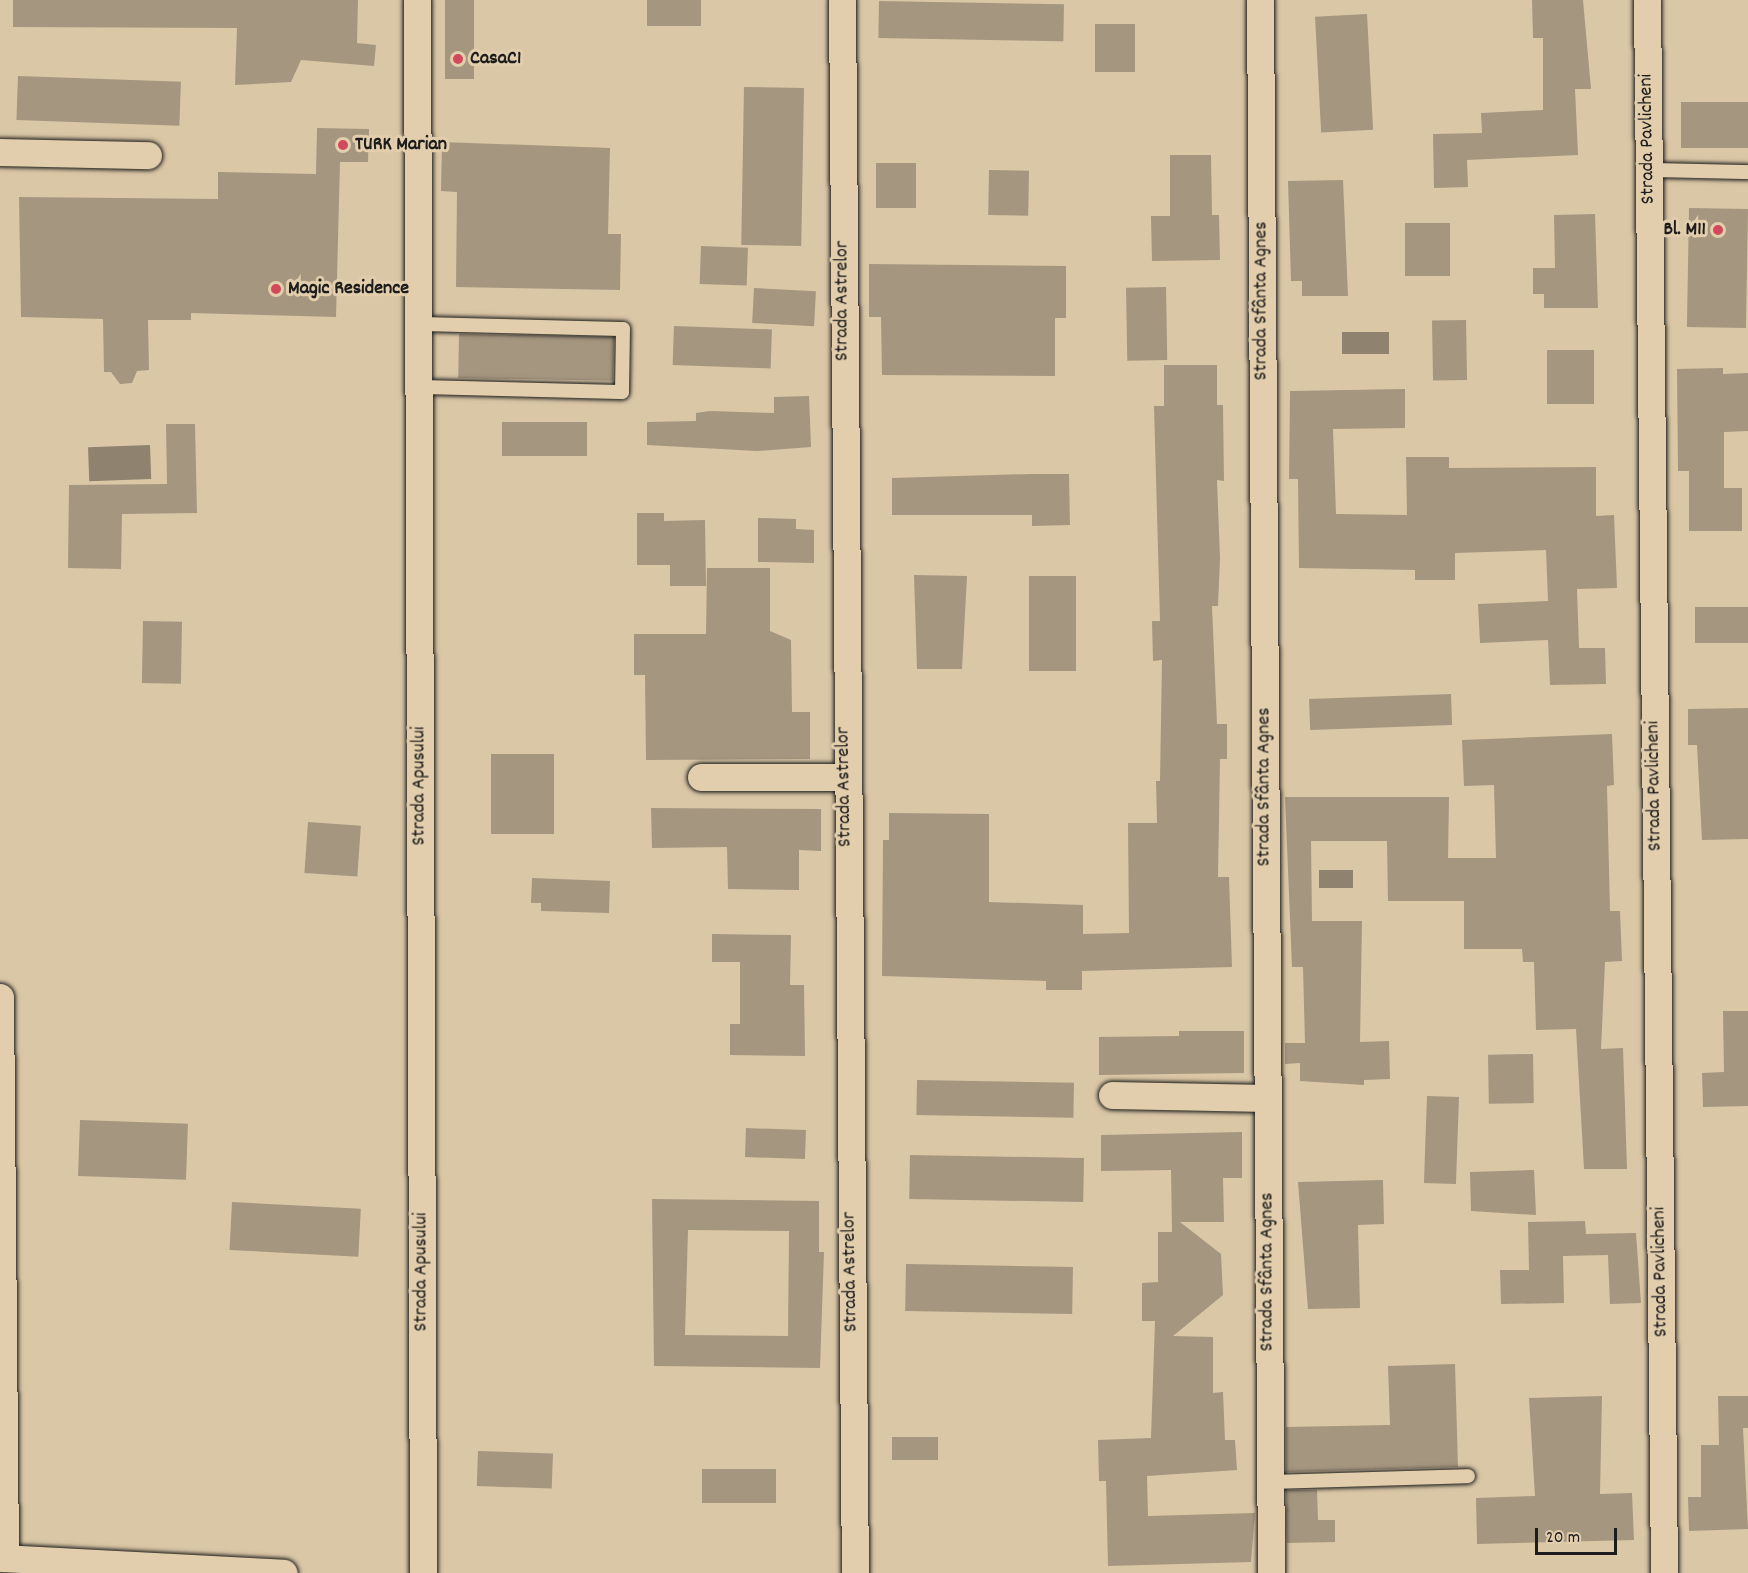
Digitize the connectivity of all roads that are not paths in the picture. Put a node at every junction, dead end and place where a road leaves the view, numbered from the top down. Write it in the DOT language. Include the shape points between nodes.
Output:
graph roads {
  1 [pos="417,0"];
  2 [pos="842,0"];
  3 [pos="1260,0"];
  4 [pos="1647,0"];
  5 [pos="0,152"];
  6 [pos="147,155"];
  7 [pos="1649,170"];
  8 [pos="1748,172"];
  9 [pos="418,324"];
  10 [pos="419,387"];
  11 [pos="701,777"];
  12 [pos="845,777"];
  13 [pos="0,997"];
  14 [pos="1113,1095"];
  15 [pos="1267,1098"];
  16 [pos="1468,1476"];
  17 [pos="1269,1482"];
  18 [pos="2,1558"];
  19 [pos="284,1573"];
  20 [pos="423,1573"];
  21 [pos="855,1573"];
  22 [pos="1271,1573"];
  23 [pos="1664,1573"];
  1 -- 9 [label="street, Strada Apusului"];
  2 -- 12 [label="street, Strada Astrelor"];
  3 -- 15 [label="street, Strada Sfânta Agnes"];
  4 -- 7 [label="street, Strada Pavlicheni"];
  5 -- 6 [label="street"];
  7 -- 8 [label="lane"];
  7 -- 23 [label="street, Strada Pavlicheni"];
  9 -- 10 [label="street, Strada Apusului"];
  9 -- 10 [label="lane" via="623,329 622,392"];
  10 -- 20 [label="street, Strada Apusului"];
  11 -- 12 [label="street"];
  12 -- 21 [label="street, Strada Astrelor"];
  13 -- 18 [label="street"];
  14 -- 15 [label="street"];
  15 -- 17 [label="street, Strada Sfânta Agnes"];
  16 -- 17 [label="lane"];
  17 -- 22 [label="street, Strada Sfânta Agnes"];
  18 -- 19 [label="street"];
}
